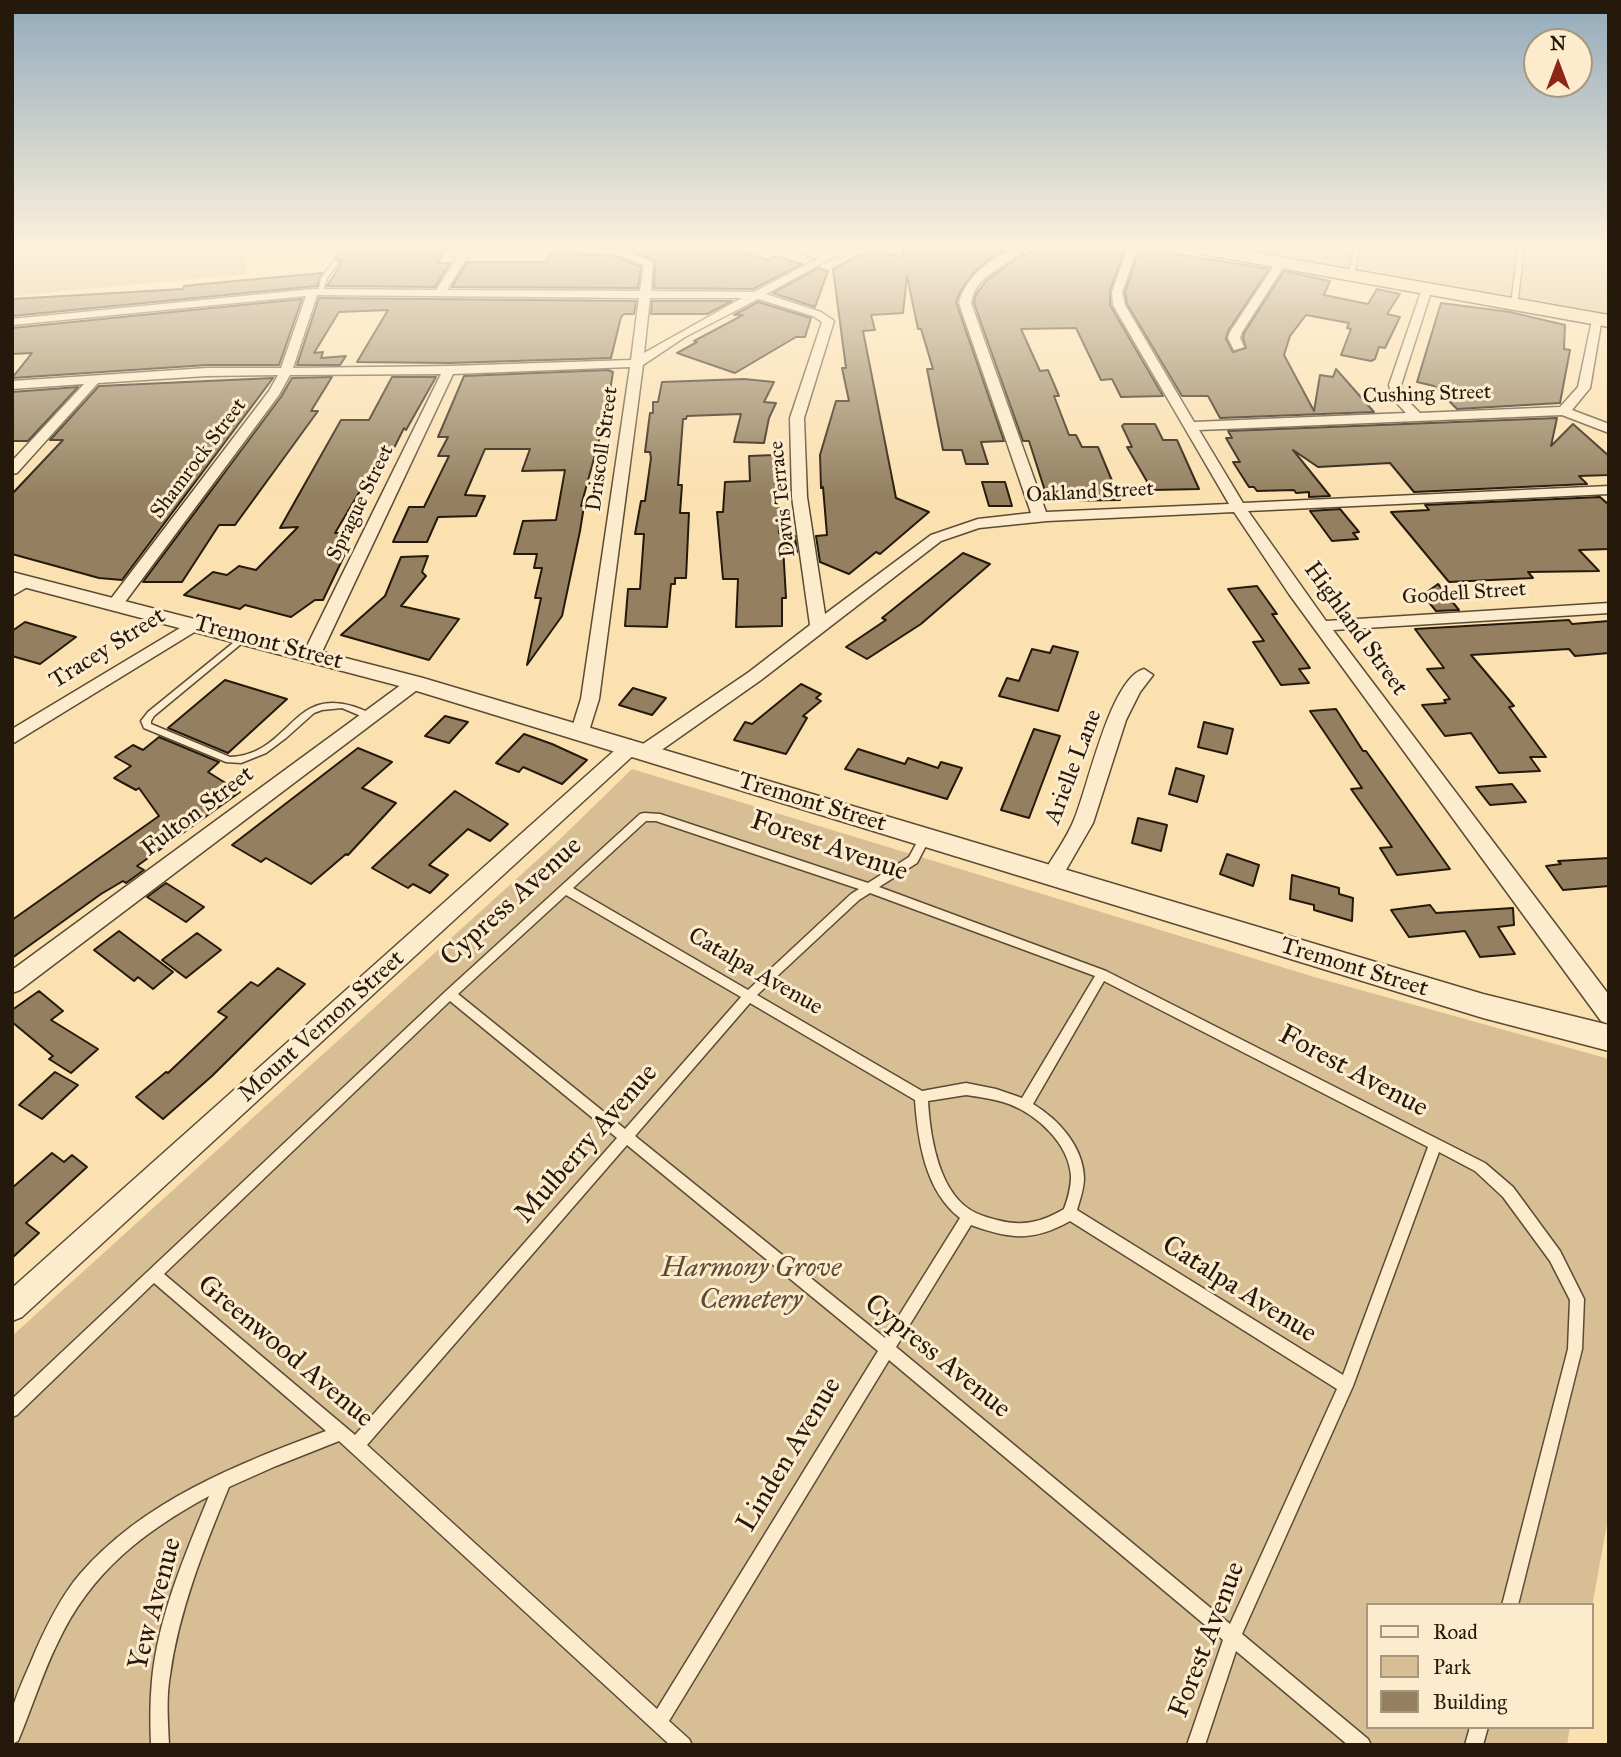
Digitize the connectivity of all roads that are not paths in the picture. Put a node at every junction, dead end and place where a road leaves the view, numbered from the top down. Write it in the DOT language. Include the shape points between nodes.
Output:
graph roads {
  1 [pos="302,331"];
  2 [pos="641,331"];
  3 [pos="689,331"];
  4 [pos="825,331"];
  5 [pos="975,331"];
  6 [pos="1136,331"];
  7 [pos="1236,331"];
  8 [pos="1413,331"];
  9 [pos="1601,331"];
  10 [pos="1238,347"];
  11 [pos="637,363"];
  12 [pos="449,370"];
  13 [pos="286,371"];
  14 [pos="95,379"];
  15 [pos="12,385"];
  16 [pos="1564,411"];
  17 [pos="1416,416"];
  18 [pos="1191,426"];
  19 [pos="1609,429"];
  20 [pos="12,470"];
  21 [pos="1609,490"];
  22 [pos="1238,507"];
  23 [pos="1041,519"];
  24 [pos="18,583"];
  25 [pos="116,604"];
  26 [pos="1609,608"];
  27 [pos="195,624"];
  28 [pos="1322,626"];
  29 [pos="818,628"];
  30 [pos="244,637"];
  31 [pos="312,654"];
  32 [pos="1144,675"];
  33 [pos="415,683"];
  34 [pos="371,717"];
  35 [pos="580,731"];
  36 [pos="12,738"];
  37 [pos="638,749"];
  38 [pos="644,817"];
  39 [pos="925,838"];
  40 [pos="1052,876"];
  41 [pos="869,888"];
  42 [pos="565,889"];
  43 [pos="1102,974"];
  44 [pos="12,983"];
  45 [pos="450,994"];
  46 [pos="750,995"];
  47 [pos="1609,1014"];
  48 [pos="1609,1038"];
  49 [pos="921,1097"];
  50 [pos="1025,1105"];
  51 [pos="625,1137"];
  52 [pos="1435,1145"];
  53 [pos="1070,1213"];
  54 [pos="968,1217"];
  55 [pos="154,1274"];
  56 [pos="12,1307"];
  57 [pos="886,1348"];
  58 [pos="1346,1386"];
  59 [pos="12,1410"];
  60 [pos="340,1433"];
  61 [pos="356,1446"];
  62 [pos="223,1480"];
  63 [pos="1511,1603"];
  64 [pos="1233,1636"];
  65 [pos="658,1723"];
  66 [pos="12,1735"];
  67 [pos="160,1745"];
  68 [pos="683,1745"];
  69 [pos="1196,1745"];
  70 [pos="1362,1745"];
  1 -- 13 [label="street, Shamrock Street"];
  2 -- 11 [label="street"];
  3 -- 11 [label="street, Driscoll Street"];
  4 -- 29 [label="street, Davis Terrace" via="796,429"];
  5 -- 23 [label="street"];
  6 -- 18 [label="street, Highland Street"];
  7 -- 10 [label="street"];
  8 -- 17 [label="street" via="1395,393"];
  9 -- 16 [label="street" via="1584,388"];
  11 -- 12 [label="street"];
  11 -- 35 [label="street, Driscoll Street" via="590,699"];
  12 -- 13 [label="street"];
  12 -- 31 [label="street, Sprague Street"];
  13 -- 14 [label="street"];
  13 -- 25 [label="street, Shamrock Street" via="265,407"];
  14 -- 15 [label="street"];
  14 -- 20 [label="street"];
  16 -- 17 [label="street, Cushing Street"];
  16 -- 19 [label="street"];
  17 -- 18 [label="street, Cushing Street"];
  18 -- 22 [label="street, Highland Street"];
  21 -- 22 [label="street, Oakland Street"];
  22 -- 23 [label="street, Oakland Street"];
  22 -- 28 [label="street, Highland Street"];
  23 -- 29 [label="street, Oakland Street" via="955,528"];
  24 -- 25 [label="street, Tremont Street"];
  25 -- 27 [label="street, Tremont Street"];
  26 -- 28 [label="street, Goodell Street"];
  27 -- 30 [label="street, Tremont Street"];
  27 -- 36 [label="street, Tracey Street"];
  28 -- 47 [label="street, Highland Street"];
  29 -- 37 [label="street, Oakland Street" via="755,676"];
  30 -- 31 [label="street, Tremont Street"];
  30 -- 34 [label="lane" via="151,714 148,726 238,761 260,754 321,706 346,705"];
  31 -- 33 [label="street, Tremont Street"];
  32 -- 40 [label="street, Arielle Lane" via="1128,694 1104,751 1090,807"];
  33 -- 34 [label="street, Fulton Street"];
  33 -- 35 [label="street, Tremont Street"];
  34 -- 44 [label="street, Fulton Street"];
  35 -- 37 [label="street, Tremont Street"];
  37 -- 39 [label="street, Tremont Street"];
  37 -- 56 [label="street, Mount Vernon Street"];
  38 -- 41 [label="lane, Forest Avenue" via="656,817"];
  38 -- 42 [label="lane, Cypress Avenue"];
  39 -- 40 [label="street, Tremont Street"];
  39 -- 41 [label="lane, Mulberry Avenue" via="913,860"];
  40 -- 48 [label="street, Tremont Street" via="1483,1006"];
  41 -- 43 [label="lane, Forest Avenue"];
  41 -- 46 [label="lane, Mulberry Avenue" via="830,918"];
  42 -- 45 [label="lane, Cypress Avenue"];
  42 -- 46 [label="lane, Catalpa Avenue"];
  43 -- 50 [label="lane"];
  43 -- 52 [label="lane, Forest Avenue"];
  45 -- 51 [label="lane, Cypress Avenue"];
  45 -- 55 [label="lane, Greenwood Avenue"];
  46 -- 49 [label="lane, Catalpa Avenue"];
  46 -- 51 [label="lane, Mulberry Avenue"];
  49 -- 50 [label="lane" via="966,1089"];
  49 -- 54 [label="lane" via="923,1132 934,1172"];
  50 -- 53 [label="lane" via="1053,1126 1069,1148 1077,1186"];
  51 -- 57 [label="lane, Cypress Avenue"];
  51 -- 61 [label="lane, Mulberry Avenue"];
  52 -- 58 [label="lane, Forest Avenue"];
  52 -- 63 [label="lane" via="1480,1167 1508,1192 1555,1256 1577,1299 1575,1349"];
  53 -- 54 [label="lane" via="1043,1229 1027,1231"];
  53 -- 58 [label="lane, Catalpa Avenue"];
  54 -- 57 [label="lane, Linden Avenue"];
  55 -- 59 [label="lane"];
  55 -- 60 [label="lane, Greenwood Avenue"];
  57 -- 64 [label="lane, Cypress Avenue"];
  57 -- 65 [label="lane, Linden Avenue"];
  58 -- 64 [label="lane, Forest Avenue"];
  60 -- 61 [label="lane, Greenwood Avenue"];
  60 -- 62 [label="lane"];
  61 -- 65 [label="lane, Greenwood Avenue"];
  62 -- 66 [label="lane" via="162,1514 85,1581 63,1614 35,1673"];
  62 -- 67 [label="lane, Yew Avenue" via="189,1564 170,1631 156,1716"];
  64 -- 69 [label="lane, Forest Avenue"];
  64 -- 70 [label="lane, Cypress Avenue"];
  65 -- 68 [label="lane, Greenwood Avenue"];
}
